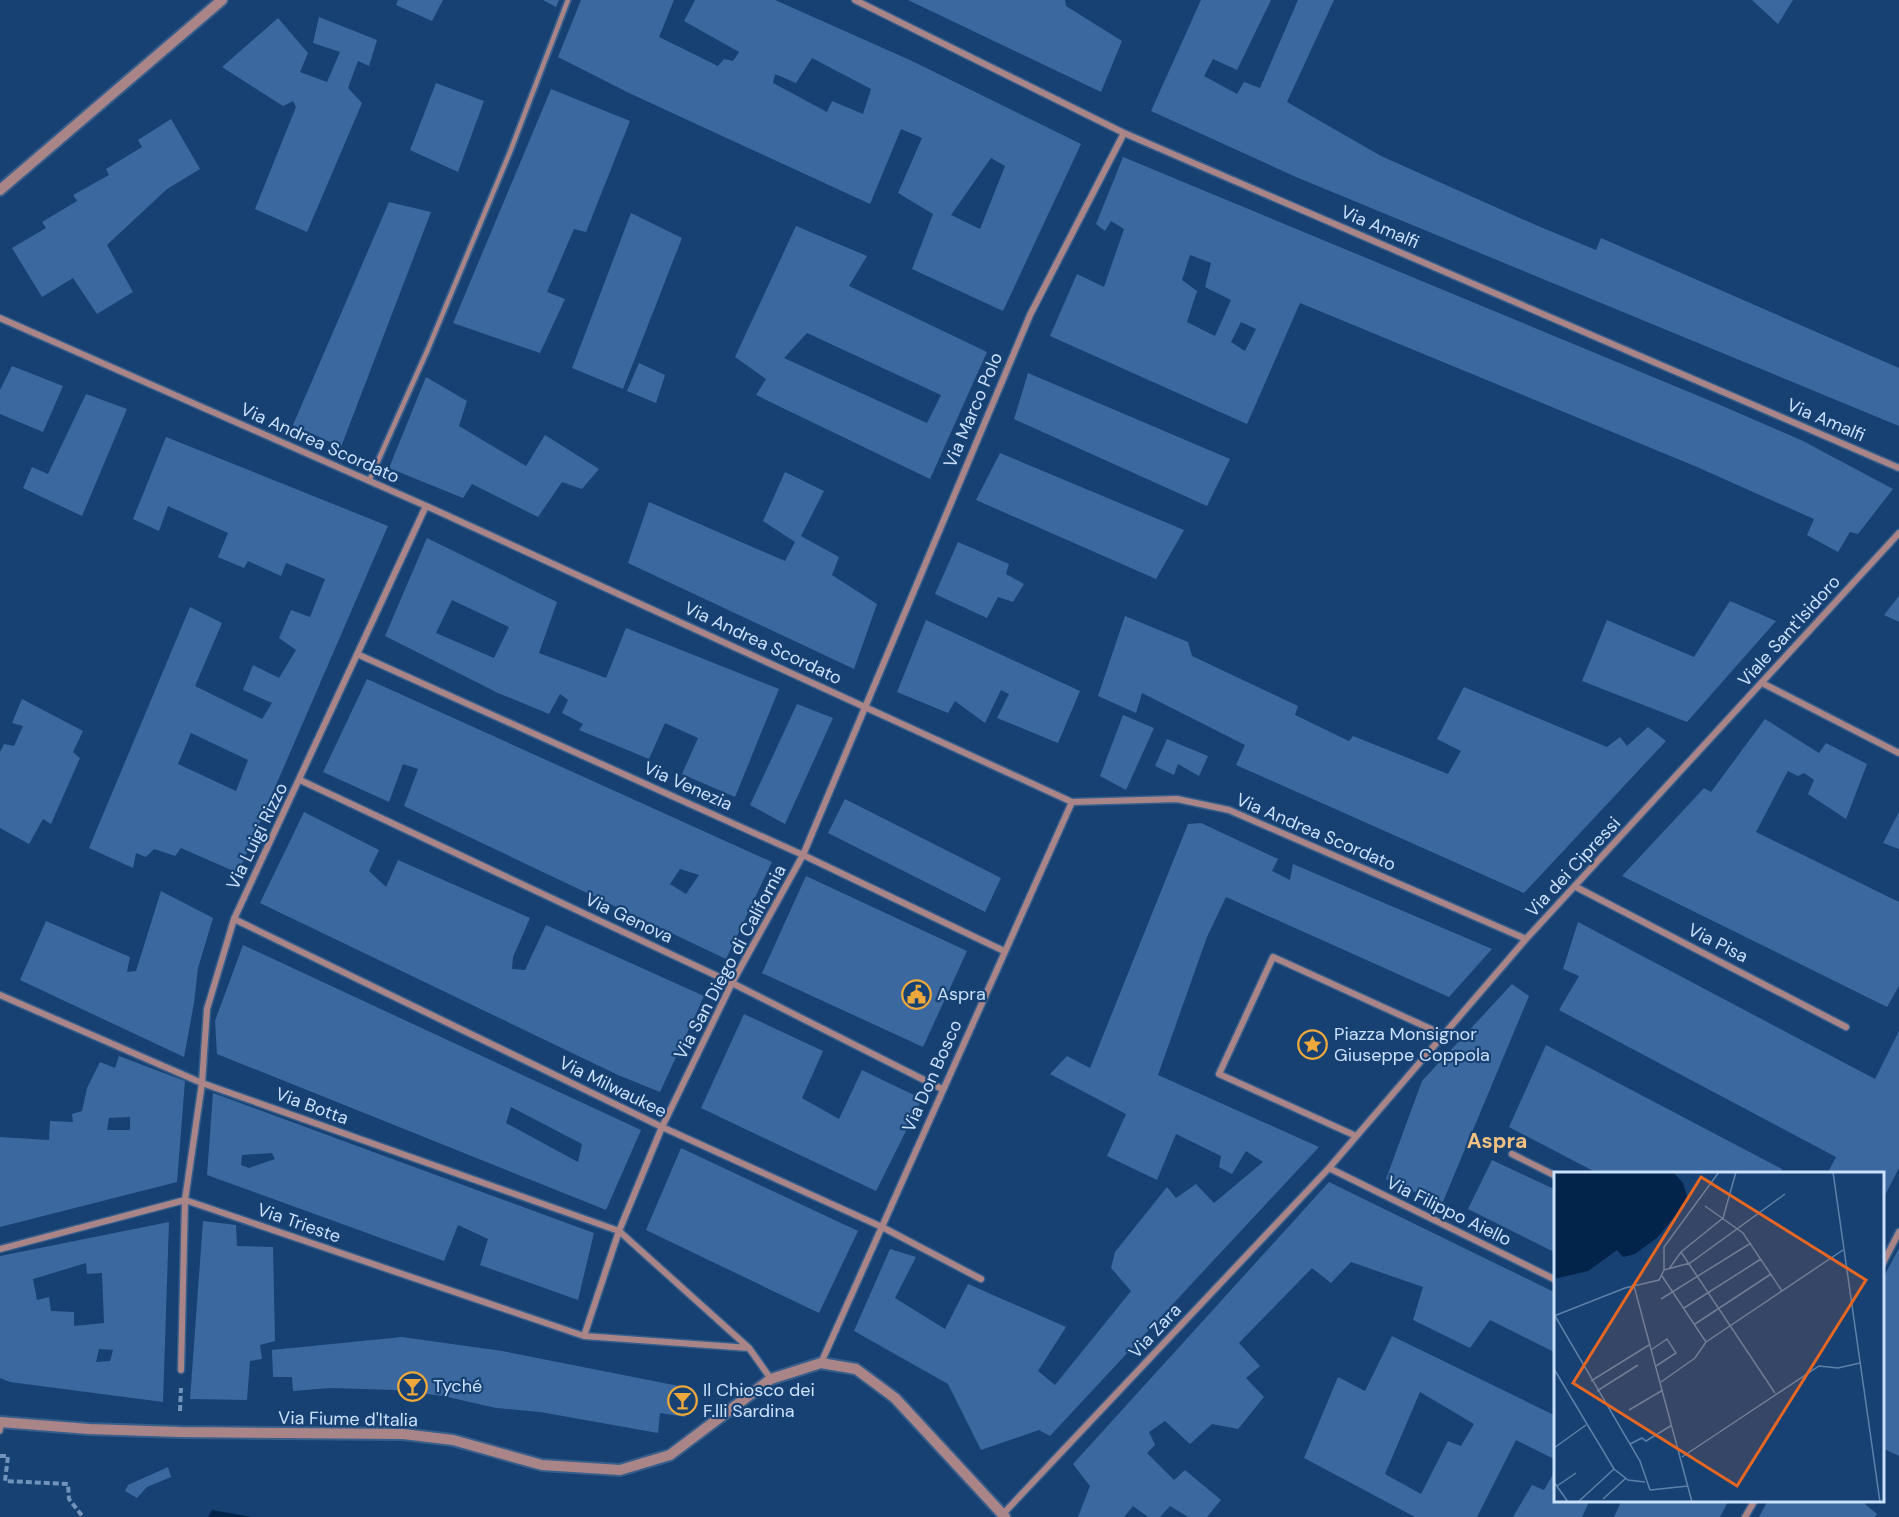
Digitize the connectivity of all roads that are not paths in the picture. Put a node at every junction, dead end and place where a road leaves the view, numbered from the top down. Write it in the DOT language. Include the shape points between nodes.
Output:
graph roads {
  1 [pos="222,0"];
  2 [pos="568,0"];
  3 [pos="855,0"];
  4 [pos="1124,133"];
  5 [pos="0,190"];
  6 [pos="0,318"];
  7 [pos="1899,468"];
  8 [pos="369,481"];
  9 [pos="426,506"];
  10 [pos="1899,533"];
  11 [pos="357,654"];
  12 [pos="1762,683"];
  13 [pos="866,707"];
  14 [pos="1701,750"];
  15 [pos="1899,753"];
  16 [pos="300,780"];
  17 [pos="1072,802"];
  18 [pos="803,855"];
  19 [pos="1576,887"];
  20 [pos="234,919"];
  21 [pos="1526,939"];
  22 [pos="1004,951"];
  23 [pos="732,983"];
  24 [pos="0,995"];
  25 [pos="1846,1027"];
  26 [pos="1444,1035"];
  27 [pos="202,1083"];
  28 [pos="942,1089"];
  29 [pos="662,1127"];
  30 [pos="1356,1137"];
  31 [pos="1512,1154"];
  32 [pos="1329,1168"];
  33 [pos="1554,1175"];
  34 [pos="185,1200"];
  35 [pos="882,1227"];
  36 [pos="619,1231"];
  37 [pos="1899,1232"];
  38 [pos="0,1249"];
  39 [pos="1884,1261"];
  40 [pos="981,1279"];
  41 [pos="1554,1279"];
  42 [pos="584,1336"];
  43 [pos="749,1348"];
  44 [pos="821,1363"];
  45 [pos="181,1370"];
  46 [pos="771,1379"];
  47 [pos="1,1425"];
  48 [pos="1754,1502"];
  49 [pos="1004,1516"];
  50 [pos="1745,1517"];
  1 -- 5 [label="street"];
  2 -- 8 [label="lane" via="510,152"];
  3 -- 4 [label="street, Via Amalfi"];
  4 -- 7 [label="street, Via Amalfi"];
  4 -- 13 [label="street, Via Marco Polo" via="1030,315"];
  6 -- 8 [label="street, Via Andrea Scordato"];
  8 -- 9 [label="street, Via Andrea Scordato"];
  9 -- 11 [label="street, Via Luigi Rizzo"];
  9 -- 13 [label="street, Via Andrea Scordato"];
  10 -- 12 [label="street, Viale Sant'Isidoro"];
  11 -- 16 [label="street, Via Luigi Rizzo"];
  11 -- 18 [label="street, Via Venezia"];
  12 -- 14 [label="street, Viale Sant'Isidoro"];
  12 -- 15 [label="street"];
  13 -- 17 [label="street, Via Andrea Scordato"];
  13 -- 18 [label="street, Via San Diego di California"];
  14 -- 19 [label="street, Via dei Cipressi"];
  16 -- 20 [label="street, Via Luigi Rizzo"];
  16 -- 23 [label="street, Via Genova"];
  17 -- 21 [label="street, Via Andrea Scordato" via="1177,799 1229,810"];
  17 -- 22 [label="street, Via Don Bosco"];
  18 -- 22 [label="street, Via Venezia"];
  18 -- 23 [label="street, Via San Diego di California"];
  19 -- 21 [label="street, Via dei Cipressi"];
  19 -- 25 [label="street, Via Pisa"];
  20 -- 27 [label="street, Via Luigi Rizzo" via="207,1009"];
  20 -- 29 [label="street, Via Milwaukee"];
  21 -- 26 [label="street, Via dei Cipressi"];
  22 -- 28 [label="street, Via Don Bosco"];
  23 -- 28 [label="street, Via Genova"];
  23 -- 29 [label="street, Via San Diego di California"];
  24 -- 27 [label="street, Via Botta"];
  26 -- 30 [label="street, Via dei Cipressi"];
  26 -- 30 [label="street" via="1273,957 1220,1074"];
  27 -- 34 [label="street, Via Luigi Rizzo"];
  27 -- 36 [label="street, Via Botta"];
  28 -- 35 [label="street, Via Don Bosco"];
  29 -- 35 [label="street, Via Milwaukee"];
  29 -- 36 [label="street, Via San Diego di California"];
  30 -- 32 [label="street, Via Zara"];
  31 -- 33 [label="street"];
  32 -- 41 [label="street, Via Filippo Aiello"];
  32 -- 49 [label="street, Via Zara"];
  34 -- 38 [label="street"];
  34 -- 42 [label="street, Via Trieste"];
  34 -- 45 [label="street, Via Luigi Rizzo"];
  35 -- 40 [label="street, Via Milwaukee"];
  35 -- 44 [label="street, Via Don Bosco"];
  36 -- 42 [label="street, Via San Diego di California"];
  36 -- 43 [label="street"];
  37 -- 39 [label="street"];
  42 -- 43 [label="street, Via Trieste"];
  43 -- 46 [label="street"];
  44 -- 46 [label="street, Via Fiume d'Italia"];
  44 -- 49 [label="street" via="856,1369 895,1398"];
  46 -- 47 [label="street, Via Fiume d'Italia" via="670,1455 620,1470 542,1465 453,1440 403,1434"];
  48 -- 50 [label="street"];
}
